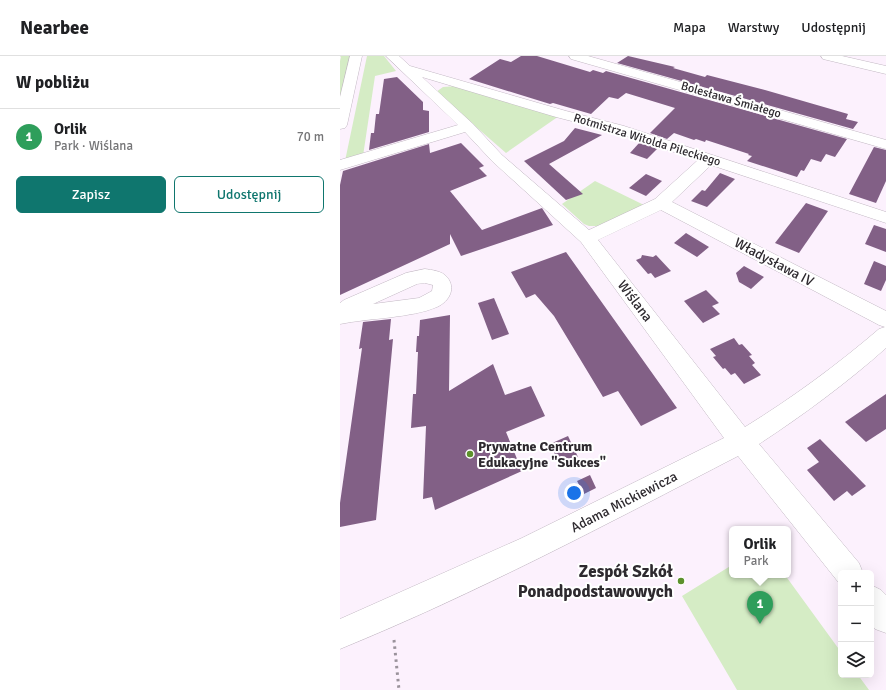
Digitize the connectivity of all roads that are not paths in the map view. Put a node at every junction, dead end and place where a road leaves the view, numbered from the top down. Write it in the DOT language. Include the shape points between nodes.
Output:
graph roads {
  1 [pos="356,56"];
  2 [pos="392,56"];
  3 [pos="576,56"];
  4 [pos="828,56"];
  5 [pos="600,59"];
  6 [pos="406,68"];
  7 [pos="886,70"];
  8 [pos="435,76"];
  9 [pos="420,82"];
  10 [pos="340,125"];
  11 [pos="468,127"];
  12 [pos="886,145"];
  13 [pos="709,158"];
  14 [pos="340,165"];
  15 [pos="661,203"];
  16 [pos="886,218"];
  17 [pos="588,238"];
  18 [pos="886,320"];
  19 [pos="886,334"];
  20 [pos="743,441"];
  21 [pos="847,570"];
  22 [pos="874,604"];
  23 [pos="886,618"];
  24 [pos="340,634"];
  1 -- 10 [label="street"];
  2 -- 6 [label="street, Wiślana"];
  3 -- 5 [label="street, Bolesława Śmiałego"];
  4 -- 7 [label="street"];
  5 -- 12 [label="street, Bolesława Śmiałego"];
  6 -- 8 [label="street, Rotmistrza Witolda Pileckiego"];
  6 -- 9 [label="street, Wiślana"];
  8 -- 9 [label="street"];
  8 -- 13 [label="street, Rotmistrza Witolda Pileckiego"];
  9 -- 11 [label="street, Wiślana"];
  11 -- 14 [label="street"];
  11 -- 17 [label="street, Wiślana" via="497,158"];
  13 -- 15 [label="street"];
  13 -- 16 [label="street, Rotmistrza Witolda Pileckiego"];
  15 -- 17 [label="street"];
  15 -- 18 [label="street, Władysława IV"];
  17 -- 20 [label="street, Wiślana" via="724,420"];
  19 -- 20 [label="street, Adama Mickiewicza" via="857,361"];
  20 -- 21 [label="street, Wiślana"];
  20 -- 24 [label="street, Adama Mickiewicza" via="532,548"];
  22 -- 23 [label="street"];
}
